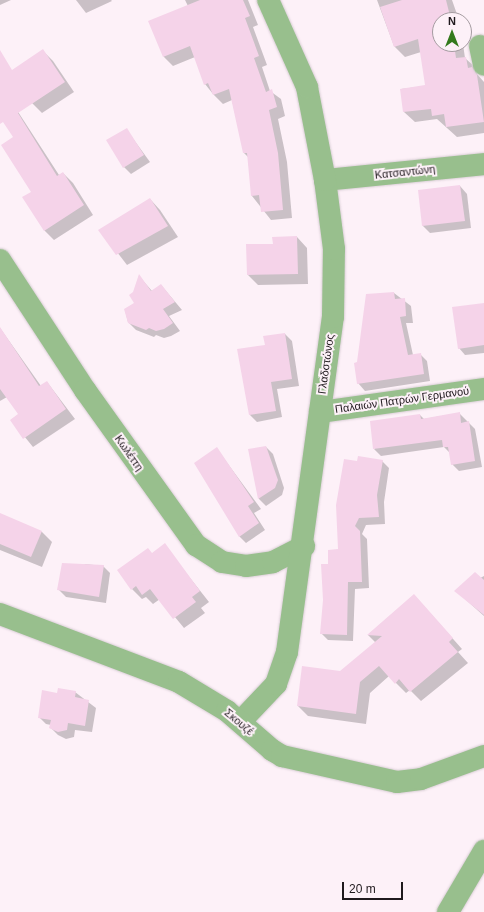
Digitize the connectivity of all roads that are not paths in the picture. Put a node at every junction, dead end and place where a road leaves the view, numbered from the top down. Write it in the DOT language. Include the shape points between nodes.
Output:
graph roads {
  1 [pos="268,0"];
  2 [pos="484,164"];
  3 [pos="325,180"];
  4 [pos="0,260"];
  5 [pos="484,389"];
  6 [pos="320,412"];
  7 [pos="304,546"];
  8 [pos="0,614"];
  9 [pos="241,721"];
  10 [pos="484,756"];
  11 [pos="484,851"];
  12 [pos="448,912"];
  1 -- 3 [label="street, Γλαδστώνος" via="308,87"];
  2 -- 3 [label="street, Κατσαντώνη"];
  3 -- 6 [label="street, Γλαδστώνος" via="334,249 333,317"];
  4 -- 7 [label="street, Κωλέττη" via="85,390 196,545 222,562 246,566 273,562"];
  5 -- 6 [label="street, Παλαιών Πατρών Γερμανού"];
  6 -- 7 [label="street, Γλαδστώνος"];
  7 -- 9 [label="street, Γλαδστώνος" via="283,669 267,695"];
  8 -- 9 [label="street, Σκουζέ" via="162,674 210,699"];
  9 -- 10 [label="street, Σκουζέ" via="282,756 384,781 421,780"];
  11 -- 12 [label="street"];
}
